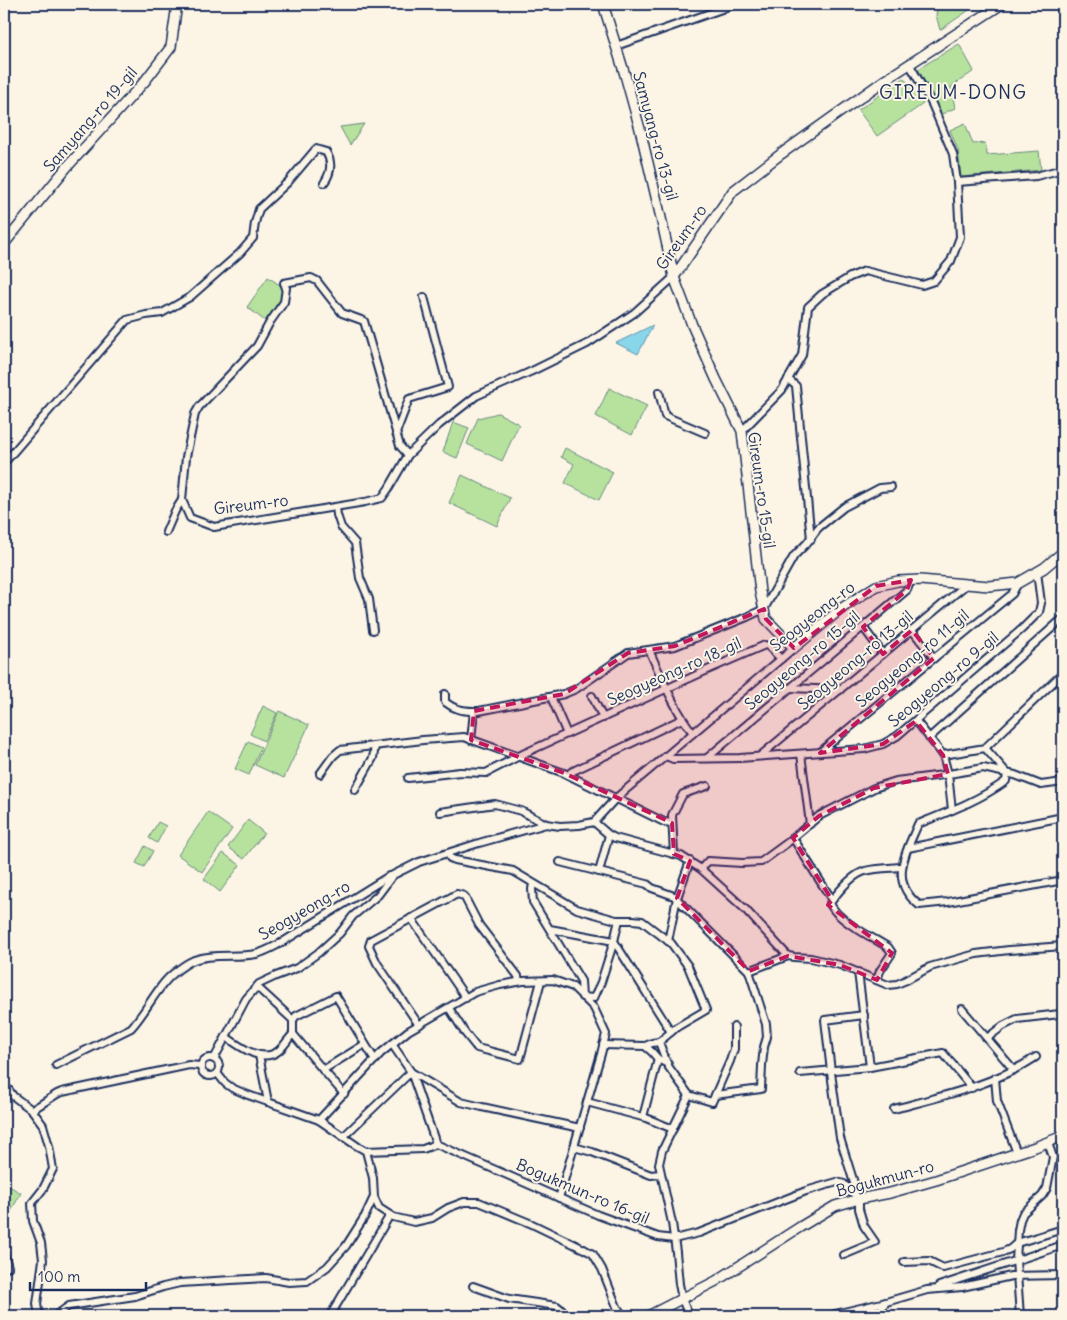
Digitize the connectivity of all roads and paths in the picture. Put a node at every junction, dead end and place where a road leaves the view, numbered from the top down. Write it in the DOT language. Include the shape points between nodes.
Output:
graph roads {
  1 [pos="177,4"];
  2 [pos="603,4"];
  3 [pos="736,4"];
  4 [pos="1002,4"];
  5 [pos="991,7"];
  6 [pos="616,46"];
  7 [pos="910,65"];
  8 [pos="1063,169"];
  9 [pos="957,182"];
  10 [pos="324,183"];
  11 [pos="4,244"];
  12 [pos="674,277"];
  13 [pos="424,297"];
  14 [pos="788,379"];
  15 [pos="659,392"];
  16 [pos="742,431"];
  17 [pos="396,433"];
  18 [pos="706,433"];
  19 [pos="408,455"];
  20 [pos="4,463"];
  21 [pos="891,487"];
  22 [pos="182,500"];
  23 [pos="336,507"];
  24 [pos="166,532"];
  25 [pos="810,539"];
  26 [pos="1063,552"];
  27 [pos="1037,572"];
  28 [pos="910,580"];
  29 [pos="1018,583"];
  30 [pos="967,584"];
  31 [pos="764,609"];
  32 [pos="1061,620"];
  33 [pos="862,627"];
  34 [pos="373,630"];
  35 [pos="912,630"];
  36 [pos="794,648"];
  37 [pos="649,650"];
  38 [pos="883,654"];
  39 [pos="934,658"];
  40 [pos="781,659"];
  41 [pos="1063,673"];
  42 [pos="790,688"];
  43 [pos="667,689"];
  44 [pos="840,690"];
  45 [pos="445,694"];
  46 [pos="592,696"];
  47 [pos="551,697"];
  48 [pos="474,711"];
  49 [pos="603,718"];
  50 [pos="682,719"];
  51 [pos="916,721"];
  52 [pos="693,733"];
  53 [pos="567,734"];
  54 [pos="929,738"];
  55 [pos="471,740"];
  56 [pos="375,746"];
  57 [pos="985,748"];
  58 [pos="820,752"];
  59 [pos="801,754"];
  60 [pos="666,756"];
  61 [pos="760,756"];
  62 [pos="942,756"];
  63 [pos="518,757"];
  64 [pos="707,758"];
  65 [pos="1007,773"];
  66 [pos="320,774"];
  67 [pos="948,774"];
  68 [pos="568,775"];
  69 [pos="408,778"];
  70 [pos="1063,782"];
  71 [pos="707,786"];
  72 [pos="355,790"];
  73 [pos="616,798"];
  74 [pos="952,810"];
  75 [pos="440,812"];
  76 [pos="1063,818"];
  77 [pos="594,822"];
  78 [pos="672,823"];
  79 [pos="546,824"];
  80 [pos="810,824"];
  81 [pos="609,835"];
  82 [pos="793,838"];
  83 [pos="908,848"];
  84 [pos="448,854"];
  85 [pos="674,854"];
  86 [pos="690,861"];
  87 [pos="560,862"];
  88 [pos="701,868"];
  89 [pos="901,868"];
  90 [pos="599,872"];
  91 [pos="393,874"];
  92 [pos="1063,880"];
  93 [pos="533,884"];
  94 [pos="677,898"];
  95 [pos="832,900"];
  96 [pos="411,918"];
  97 [pos="619,920"];
  98 [pos="550,929"];
  99 [pos="614,941"];
  100 [pos="668,941"];
  101 [pos="1063,946"];
  102 [pos="788,956"];
  103 [pos="749,971"];
  104 [pos="858,972"];
  105 [pos="541,980"];
  106 [pos="877,980"];
  107 [pos="519,981"];
  108 [pos="257,987"];
  109 [pos="582,997"];
  110 [pos="466,998"];
  111 [pos="449,1008"];
  112 [pos="962,1009"];
  113 [pos="1060,1014"];
  114 [pos="864,1015"];
  115 [pos="293,1020"];
  116 [pos="419,1024"];
  117 [pos="734,1027"];
  118 [pos="671,1032"];
  119 [pos="293,1034"];
  120 [pos="226,1037"];
  121 [pos="987,1038"];
  122 [pos="659,1042"];
  123 [pos="365,1044"];
  124 [pos="392,1044"];
  125 [pos="603,1045"];
  126 [pos="645,1046"];
  127 [pos="259,1055"];
  128 [pos="1036,1056"];
  129 [pos="214,1059"];
  130 [pos="658,1059"];
  131 [pos="375,1060"];
  132 [pos="668,1064"];
  133 [pos="56,1065"];
  134 [pos="200,1066"];
  135 [pos="870,1067"];
  136 [pos="324,1070"];
  137 [pos="830,1070"];
  138 [pos="1014,1070"];
  139 [pos="410,1072"];
  140 [pos="217,1073"];
  141 [pos="800,1073"];
  142 [pos="995,1078"];
  143 [pos="972,1088"];
  144 [pos="9,1090"];
  145 [pos="344,1094"];
  146 [pos="689,1095"];
  147 [pos="715,1095"];
  148 [pos="268,1102"];
  149 [pos="588,1102"];
  150 [pos="894,1109"];
  151 [pos="32,1110"];
  152 [pos="643,1117"];
  153 [pos="319,1120"];
  154 [pos="580,1128"];
  155 [pos="673,1130"];
  156 [pos="1063,1136"];
  157 [pos="343,1137"];
  158 [pos="1048,1143"];
  159 [pos="436,1144"];
  160 [pos="574,1147"];
  161 [pos="366,1151"];
  162 [pos="1017,1153"];
  163 [pos="660,1174"];
  164 [pos="374,1197"];
  165 [pos="560,1198"];
  166 [pos="859,1199"];
  167 [pos="390,1215"];
  168 [pos="1063,1229"];
  169 [pos="674,1239"];
  170 [pos="1017,1243"];
  171 [pos="1063,1245"];
  172 [pos="4,1253"];
  173 [pos="844,1255"];
  174 [pos="1016,1260"];
  175 [pos="904,1262"];
  176 [pos="4,1269"];
  177 [pos="1063,1275"];
  178 [pos="1017,1276"];
  179 [pos="473,1286"];
  180 [pos="927,1290"];
  181 [pos="682,1299"];
  182 [pos="886,1302"];
  183 [pos="38,1316"];
  184 [pos="55,1316"];
  185 [pos="330,1316"];
  186 [pos="561,1316"];
  187 [pos="623,1316"];
  188 [pos="648,1316"];
  189 [pos="689,1316"];
  190 [pos="831,1316"];
  191 [pos="877,1316"];
  192 [pos="1020,1316"];
  1 -- 11 [label="street, Samyang-ro 19-gil" via="171,47"];
  2 -- 6 [label="street, Samyang-ro 13-gil"];
  3 -- 6 [label="street"];
  4 -- 5 [label="street, Gireum-ro"];
  5 -- 7 [label="street, Gireum-ro"];
  6 -- 12 [label="street, Samyang-ro 13-gil" via="642,138"];
  7 -- 9 [label="street" via="932,104 953,154"];
  7 -- 12 [label="street, Gireum-ro" via="733,191"];
  8 -- 9 [label="street" via="1036,176"];
  9 -- 14 [label="street" via="960,237 951,261 934,281 922,285 865,271 822,294 808,307 802,355"];
  10 -- 20 [label="street" via="329,176 330,159 326,152 316,149 259,209 253,238 240,253 190,297 162,314 127,320"];
  12 -- 16 [label="street, Gireum-ro 15-gil" via="716,380"];
  12 -- 19 [label="street, Gireum-ro" via="634,313 587,344 476,396"];
  13 -- 17 [label="street" via="448,387 409,399"];
  14 -- 16 [label="street" via="782,390"];
  14 -- 25 [label="street" via="796,386"];
  15 -- 18 [label="street" via="665,416"];
  16 -- 31 [label="street, Gireum-ro 15-gil"];
  17 -- 19 [label="street" via="400,446"];
  17 -- 22 [label="street" via="364,321 342,313 317,281 311,278 284,283 284,302 257,346 198,407 186,457"];
  19 -- 23 [label="street, Gireum-ro" via="382,498"];
  21 -- 25 [label="street" via="880,488 844,507 818,528"];
  22 -- 23 [label="street, Gireum-ro" via="190,518 214,527"];
  22 -- 24 [label="street"];
  23 -- 34 [label="street" via="341,527 355,543"];
  25 -- 31 [label="street" via="794,556"];
  26 -- 27 [label="street, Seogyeong-ro"];
  27 -- 29 [label="street, Seogyeong-ro"];
  27 -- 51 [label="street, Seogyeong-ro 9-gil" via="1039,612"];
  28 -- 30 [label="street, Seogyeong-ro"];
  28 -- 33 [label="street, Seogyeong-ro 15-gil" via="907,590"];
  28 -- 36 [label="street, Seogyeong-ro" via="876,586 842,608"];
  29 -- 30 [label="street, Seogyeong-ro"];
  29 -- 39 [label="street, Seogyeong-ro 11-gil" via="1012,594"];
  30 -- 35 [label="street, Seogyeong-ro 13-gil"];
  31 -- 36 [label="street, Gireum-ro 15-gil" via="766,619"];
  31 -- 37 [label="street" via="675,646"];
  32 -- 54 [label="street"];
  33 -- 38 [label="street"];
  33 -- 42 [label="street, Seogyeong-ro 15-gil"];
  35 -- 38 [label="street, Seogyeong-ro 13-gil"];
  35 -- 39 [label="street"];
  36 -- 40 [label="street, Seogyeong-ro"];
  37 -- 43 [label="street"];
  37 -- 47 [label="street" via="628,654 576,689"];
  38 -- 44 [label="street, Seogyeong-ro 13-gil"];
  39 -- 58 [label="street, Seogyeong-ro 11-gil"];
  40 -- 43 [label="street, Seogyeong-ro 18-gil" via="765,645"];
  40 -- 52 [label="street, Seogyeong-ro"];
  41 -- 57 [label="street"];
  42 -- 44 [label="street"];
  42 -- 64 [label="street, Seogyeong-ro 15-gil"];
  43 -- 49 [label="street, Seogyeong-ro 18-gil"];
  43 -- 50 [label="street"];
  44 -- 61 [label="street, Seogyeong-ro 13-gil"];
  45 -- 48 [label="street" via="445,702 451,707"];
  46 -- 49 [label="street, Seogyeong-ro 18-gil"];
  47 -- 48 [label="street"];
  47 -- 53 [label="street"];
  48 -- 55 [label="street"];
  49 -- 53 [label="street, Seogyeong-ro 18-gil"];
  50 -- 52 [label="street"];
  50 -- 68 [label="street"];
  51 -- 54 [label="street"];
  51 -- 58 [label="street, Seogyeong-ro 9-gil" via="882,744 864,749"];
  52 -- 60 [label="street, Seogyeong-ro"];
  53 -- 63 [label="street, Seogyeong-ro 18-gil"];
  54 -- 62 [label="street"];
  55 -- 56 [label="street" via="459,737"];
  55 -- 63 [label="street"];
  56 -- 66 [label="street" via="340,750"];
  56 -- 72 [label="street"];
  57 -- 62 [label="street"];
  57 -- 65 [label="street"];
  58 -- 59 [label="street, Seogyeong-ro 9-gil"];
  59 -- 61 [label="street, Seogyeong-ro 9-gil"];
  59 -- 80 [label="street"];
  60 -- 64 [label="street, Seogyeong-ro 9-gil" via="673,759"];
  60 -- 73 [label="street, Seogyeong-ro"];
  61 -- 64 [label="street, Seogyeong-ro 9-gil"];
  62 -- 67 [label="street"];
  63 -- 68 [label="street"];
  63 -- 69 [label="street, Seogyeong-ro 18-gil" via="486,772"];
  65 -- 67 [label="street" via="983,768"];
  65 -- 70 [label="street" via="1041,785"];
  65 -- 74 [label="street" via="1006,781 994,790"];
  67 -- 74 [label="street"];
  67 -- 80 [label="street" via="896,781 874,788 819,816"];
  68 -- 73 [label="street"];
  71 -- 78 [label="street" via="683,794 672,815"];
  73 -- 77 [label="street, Seogyeong-ro"];
  73 -- 78 [label="street"];
  74 -- 83 [label="street" via="918,824"];
  75 -- 79 [label="street, Seogyeong-ro" via="495,804 521,811"];
  76 -- 83 [label="street"];
  77 -- 79 [label="street, Seogyeong-ro" via="560,826"];
  77 -- 81 [label="street"];
  78 -- 85 [label="street"];
  79 -- 84 [label="street, Seogyeong-ro"];
  80 -- 82 [label="street"];
  81 -- 85 [label="street"];
  81 -- 90 [label="street"];
  82 -- 88 [label="street" via="761,862 708,861"];
  82 -- 95 [label="street"];
  83 -- 89 [label="street"];
  84 -- 91 [label="street, Seogyeong-ro"];
  84 -- 93 [label="street" via="455,860 513,871"];
  85 -- 86 [label="street"];
  86 -- 88 [label="street"];
  86 -- 94 [label="street"];
  87 -- 90 [label="street"];
  88 -- 102 [label="street"];
  89 -- 92 [label="street" via="903,883 911,899 919,905"];
  89 -- 95 [label="street" via="865,871"];
  90 -- 94 [label="street" via="647,884"];
  91 -- 108 [label="street, Seogyeong-ro" via="378,895 318,953 297,968"];
  91 -- 133 [label="street, Seogyeong-ro" via="267,950 194,960 172,974 131,1028"];
  93 -- 97 [label="street" via="576,909"];
  93 -- 98 [label="street" via="534,902"];
  94 -- 100 [label="street"];
  94 -- 103 [label="street"];
  95 -- 106 [label="street" via="832,908 839,915 888,947 892,953"];
  96 -- 107 [label="street" via="457,894 464,896 479,925"];
  96 -- 110 [label="street"];
  96 -- 116 [label="street" via="371,940 369,946"];
  97 -- 99 [label="street"];
  97 -- 100 [label="street" via="642,921"];
  98 -- 99 [label="street"];
  98 -- 109 [label="street" via="580,981"];
  99 -- 109 [label="street" via="594,998"];
  99 -- 118 [label="street"];
  100 -- 118 [label="street" via="688,966 706,1010"];
  101 -- 106 [label="street" via="976,954 930,967 897,984"];
  102 -- 103 [label="street"];
  102 -- 104 [label="street" via="822,960"];
  103 -- 147 [label="street" via="766,1024 761,1089"];
  104 -- 106 [label="street"];
  104 -- 114 [label="street"];
  105 -- 107 [label="street"];
  105 -- 109 [label="street" via="553,980 573,987"];
  105 -- 111 [label="street" via="520,1059 478,1048"];
  107 -- 110 [label="street" via="475,992"];
  108 -- 115 [label="street"];
  108 -- 120 [label="street, Seogyeong-ro" via="246,999"];
  109 -- 125 [label="street" via="594,1008 606,1034"];
  110 -- 111 [label="street"];
  111 -- 116 [label="street"];
  112 -- 121 [label="street"];
  113 -- 121 [label="street" via="1017,1019"];
  114 -- 135 [label="street"];
  114 -- 137 [label="street" via="825,1020"];
  115 -- 119 [label="street"];
  115 -- 123 [label="street" via="336,996"];
  116 -- 124 [label="street"];
  117 -- 147 [label="street" via="734,1049"];
  118 -- 122 [label="street"];
  119 -- 127 [label="street" via="276,1053"];
  119 -- 136 [label="street"];
  120 -- 127 [label="street"];
  120 -- 129 [label="street, Seogyeong-ro"];
  121 -- 138 [label="street"];
  122 -- 126 [label="street"];
  122 -- 132 [label="street"];
  123 -- 131 [label="street"];
  123 -- 136 [label="street"];
  124 -- 131 [label="street"];
  124 -- 139 [label="street"];
  125 -- 126 [label="street"];
  125 -- 149 [label="street"];
  126 -- 130 [label="street"];
  127 -- 148 [label="street"];
  128 -- 138 [label="street"];
  129 -- 134 [label="street" via="206,1058"];
  129 -- 140 [label="street" via="218,1064"];
  130 -- 132 [label="street"];
  130 -- 152 [label="street"];
  131 -- 145 [label="street"];
  132 -- 146 [label="street"];
  134 -- 140 [label="street" via="205,1075"];
  134 -- 151 [label="street" via="62,1092"];
  135 -- 137 [label="street"];
  135 -- 143 [label="street" via="943,1053"];
  136 -- 145 [label="street"];
  137 -- 141 [label="street"];
  137 -- 166 [label="street" via="840,1138"];
  138 -- 142 [label="street"];
  139 -- 154 [label="street" via="461,1102"];
  139 -- 157 [label="street"];
  139 -- 159 [label="street"];
  140 -- 148 [label="street" via="232,1088"];
  142 -- 143 [label="street"];
  142 -- 162 [label="street" via="997,1101"];
  143 -- 150 [label="street"];
  144 -- 151 [label="street"];
  145 -- 153 [label="street"];
  146 -- 147 [label="street" via="712,1102"];
  146 -- 155 [label="street"];
  148 -- 153 [label="street"];
  149 -- 152 [label="street"];
  149 -- 154 [label="street"];
  151 -- 183 [label="street" via="43,1125 53,1169 32,1203 43,1260"];
  152 -- 155 [label="street"];
  153 -- 157 [label="street"];
  154 -- 160 [label="street"];
  155 -- 163 [label="street" via="662,1151"];
  156 -- 158 [label="street, Bogukmun-ro"];
  157 -- 161 [label="street"];
  158 -- 162 [label="street, Bogukmun-ro"];
  158 -- 170 [label="street" via="1053,1157 1047,1188 1023,1213"];
  159 -- 161 [label="street" via="423,1149"];
  159 -- 165 [label="street, Bogukmun-ro 16-gil"];
  160 -- 163 [label="street" via="651,1175"];
  160 -- 165 [label="street"];
  161 -- 164 [label="street"];
  162 -- 166 [label="street, Bogukmun-ro" via="936,1180"];
  163 -- 169 [label="street"];
  164 -- 167 [label="street" via="379,1208"];
  164 -- 184 [label="street" via="346,1246 327,1267 307,1280 289,1282 266,1278 180,1283 135,1296 69,1306"];
  165 -- 169 [label="street, Bogukmun-ro 16-gil" via="658,1237"];
  166 -- 169 [label="street, Bogukmun-ro 16-gil" via="844,1184 837,1182 699,1233"];
  166 -- 173 [label="street" via="864,1226 874,1242"];
  166 -- 181 [label="street, Bogukmun-ro" via="835,1206 716,1282"];
  167 -- 185 [label="street"];
  167 -- 187 [label="street" via="414,1222 432,1218 464,1202 479,1202 532,1224 593,1254"];
  168 -- 170 [label="street"];
  169 -- 181 [label="street"];
  170 -- 174 [label="street"];
  170 -- 175 [label="street" via="1003,1252 944,1268 929,1261"];
  171 -- 174 [label="street"];
  172 -- 176 [label="street" via="8,1268"];
  174 -- 178 [label="street"];
  174 -- 180 [label="street"];
  177 -- 178 [label="street"];
  178 -- 180 [label="street"];
  178 -- 192 [label="street"];
  179 -- 186 [label="street" via="509,1299 557,1306 562,1310"];
  180 -- 182 [label="street"];
  181 -- 188 [label="street, Bogukmun-ro"];
  181 -- 189 [label="street"];
  182 -- 190 [label="street"];
  182 -- 191 [label="street"];
}
